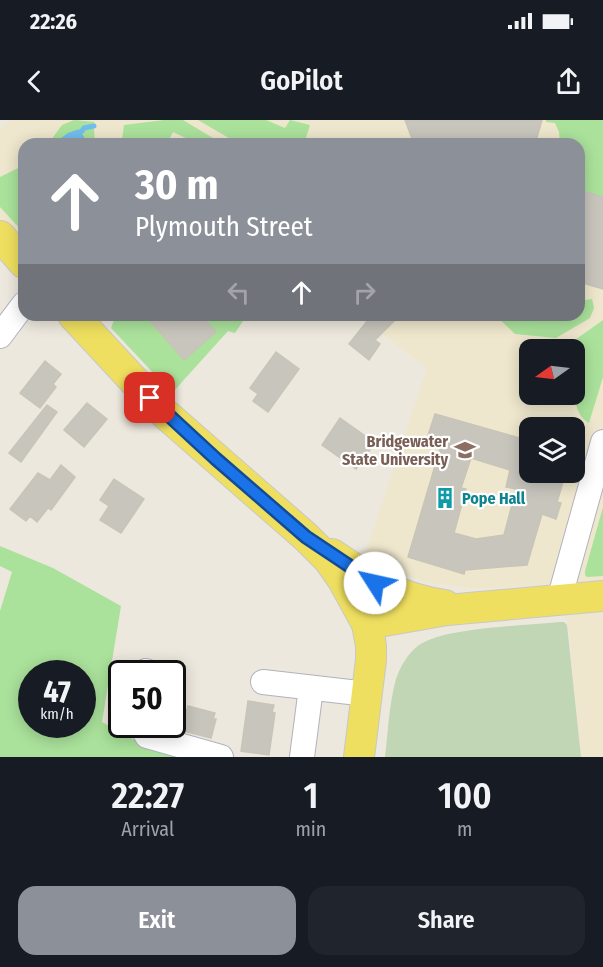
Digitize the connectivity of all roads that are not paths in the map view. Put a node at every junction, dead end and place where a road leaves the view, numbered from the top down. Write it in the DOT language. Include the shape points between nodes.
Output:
graph roads {
  1 [pos="0,236"];
  2 [pos="18,256"];
  3 [pos="18,312"];
  4 [pos="79,321"];
  5 [pos="0,336"];
  6 [pos="603,442"];
  7 [pos="306,537"];
  8 [pos="603,596"];
  9 [pos="559,600"];
  10 [pos="478,607"];
  11 [pos="367,624"];
  12 [pos="263,682"];
  13 [pos="311,688"];
  14 [pos="368,694"];
  15 [pos="154,738"];
  16 [pos="221,757"];
  17 [pos="302,757"];
  18 [pos="359,757"];
  1 -- 2 [label="main road"];
  3 -- 5 [label="street"];
  4 -- 7 [label="main road" via="163,412"];
  6 -- 9 [label="street"];
  7 -- 10 [label="main road" via="393,591 424,602"];
  7 -- 11 [label="main road" via="343,580"];
  8 -- 9 [label="main road"];
  9 -- 10 [label="main road"];
  10 -- 11 [label="main road"];
  11 -- 14 [label="main road" via="371,646"];
  12 -- 13 [label="street"];
  13 -- 14 [label="street"];
  13 -- 17 [label="street"];
  14 -- 18 [label="main road"];
  15 -- 16 [label="street"];
}
